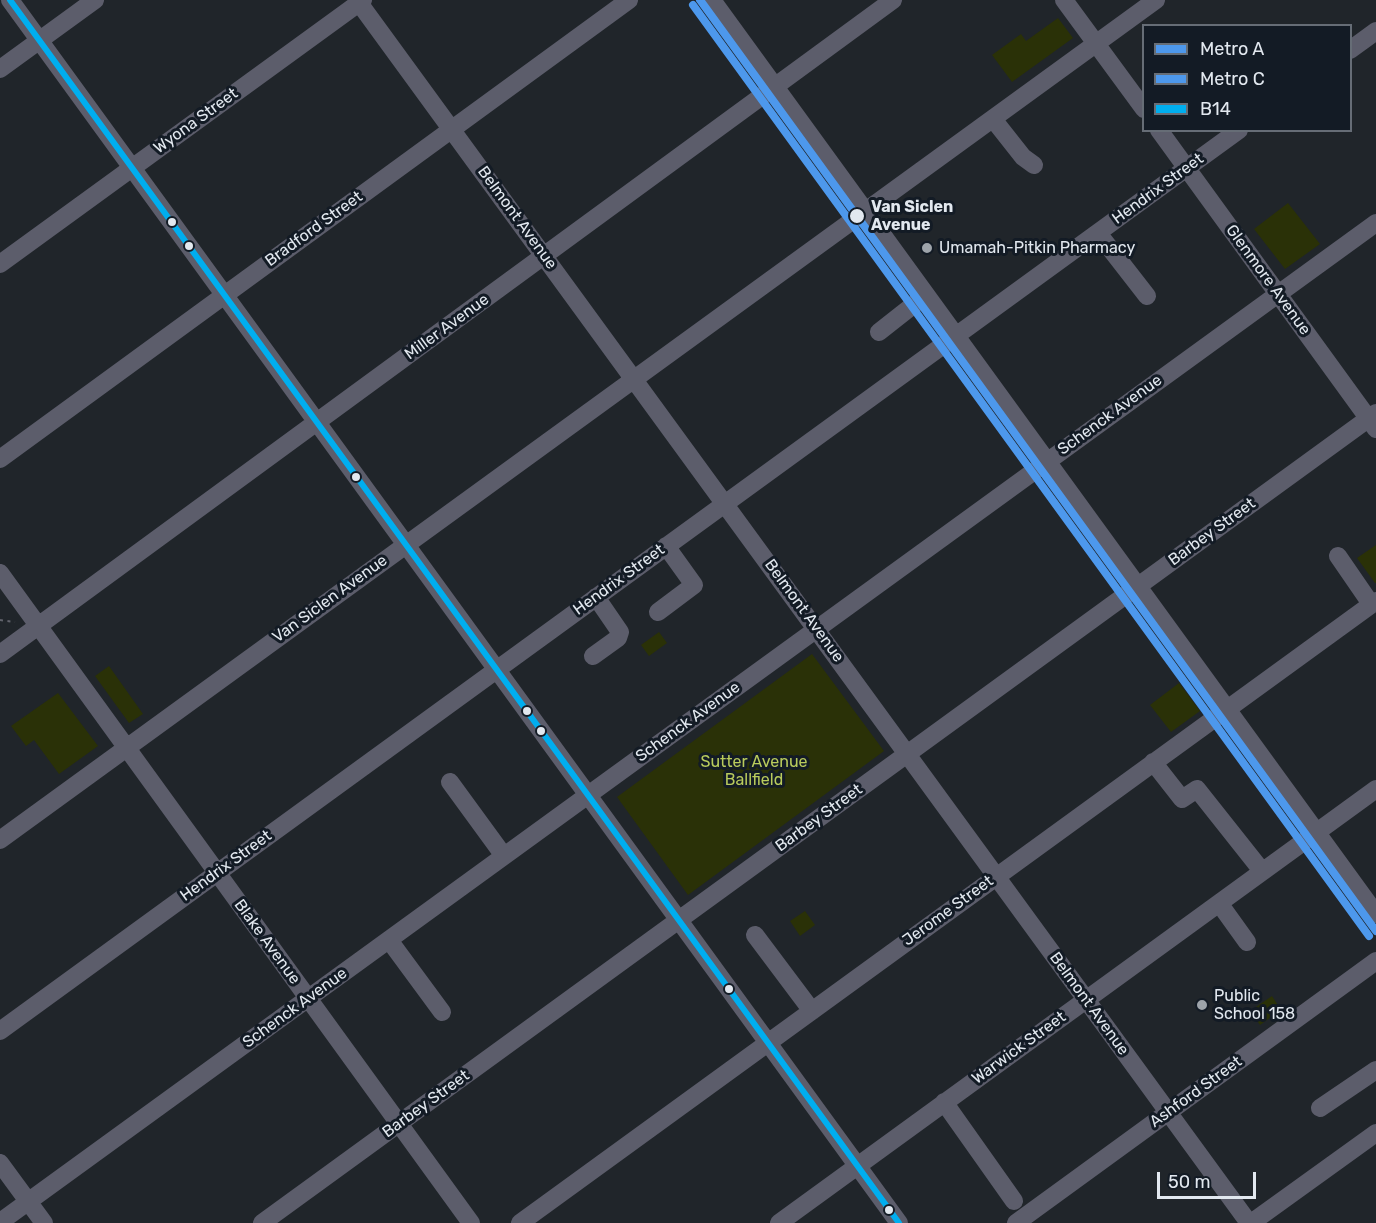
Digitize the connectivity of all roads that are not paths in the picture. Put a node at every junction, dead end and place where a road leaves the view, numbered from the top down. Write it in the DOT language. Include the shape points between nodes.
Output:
graph roads {
  1 [pos="10,0"];
  2 [pos="94,0"];
  3 [pos="629,0"];
  4 [pos="711,0"];
  5 [pos="893,0"];
  6 [pos="1064,0"];
  7 [pos="1156,0"];
  8 [pos="360,1"];
  9 [pos="1376,31"];
  10 [pos="39,41"];
  11 [pos="1096,44"];
  12 [pos="1352,49"];
  13 [pos="0,69"];
  14 [pos="774,87"];
  15 [pos="1142,108"];
  16 [pos="993,119"];
  17 [pos="452,129"];
  18 [pos="1160,132"];
  19 [pos="1236,132"];
  20 [pos="1034,165"];
  21 [pos="132,168"];
  22 [pos="1187,168"];
  23 [pos="866,212"];
  24 [pos="1376,223"];
  25 [pos="1098,233"];
  26 [pos="544,255"];
  27 [pos="0,264"];
  28 [pos="224,294"];
  29 [pos="1278,294"];
  30 [pos="926,296"];
  31 [pos="1147,296"];
  32 [pos="879,332"];
  33 [pos="956,336"];
  34 [pos="635,380"];
  35 [pos="1373,420"];
  36 [pos="316,423"];
  37 [pos="0,459"];
  38 [pos="1047,461"];
  39 [pos="725,503"];
  40 [pos="406,545"];
  41 [pos="666,546"];
  42 [pos="1338,556"];
  43 [pos="0,573"];
  44 [pos="1138,586"];
  45 [pos="596,597"];
  46 [pos="1374,602"];
  47 [pos="658,612"];
  48 [pos="38,626"];
  49 [pos="816,628"];
  50 [pos="0,654"];
  51 [pos="593,656"];
  52 [pos="497,670"];
  53 [pos="1227,709"];
  54 [pos="126,748"];
  55 [pos="908,754"];
  56 [pos="1153,762"];
  57 [pos="450,782"];
  58 [pos="1376,789"];
  59 [pos="588,795"];
  60 [pos="1317,832"];
  61 [pos="0,840"];
  62 [pos="504,856"];
  63 [pos="1262,871"];
  64 [pos="217,873"];
  65 [pos="997,875"];
  66 [pos="1219,903"];
  67 [pos="1376,914"];
  68 [pos="679,920"];
  69 [pos="755,936"];
  70 [pos="389,940"];
  71 [pos="1247,942"];
  72 [pos="1376,961"];
  73 [pos="308,998"];
  74 [pos="1086,999"];
  75 [pos="812,1011"];
  76 [pos="442,1012"];
  77 [pos="0,1031"];
  78 [pos="768,1043"];
  79 [pos="1376,1070"];
  80 [pos="944,1102"];
  81 [pos="1320,1107"];
  82 [pos="1168,1113"];
  83 [pos="399,1124"];
  84 [pos="1376,1133"];
  85 [pos="0,1163"];
  86 [pos="858,1166"];
  87 [pos="1014,1201"];
  88 [pos="28,1202"];
  89 [pos="0,1222"];
  90 [pos="44,1223"];
  91 [pos="262,1223"];
  92 [pos="471,1223"];
  93 [pos="520,1223"];
  94 [pos="779,1223"];
  95 [pos="899,1223"];
  96 [pos="1016,1223"];
  97 [pos="1250,1223"];
  1 -- 10 [label="street"];
  2 -- 10 [label="street"];
  3 -- 17 [label="street, Bradford Street"];
  4 -- 14 [label="street"];
  5 -- 14 [label="street, Miller Avenue"];
  6 -- 11 [label="street"];
  7 -- 11 [label="street, Van Siclen Avenue"];
  8 -- 17 [label="street, Belmont Avenue"];
  8 -- 21 [label="street, Wyona Street"];
  9 -- 12 [label="street"];
  10 -- 13 [label="street"];
  10 -- 21 [label="street"];
  11 -- 15 [label="street"];
  11 -- 16 [label="street, Van Siclen Avenue"];
  14 -- 23 [label="street"];
  14 -- 26 [label="street, Miller Avenue"];
  16 -- 20 [label="street"];
  16 -- 23 [label="street, Van Siclen Avenue"];
  17 -- 26 [label="street, Belmont Avenue"];
  17 -- 28 [label="street, Bradford Street"];
  18 -- 22 [label="street, Glenmore Avenue"];
  19 -- 22 [label="street, Hendrix Street"];
  21 -- 27 [label="street, Wyona Street"];
  21 -- 28 [label="street"];
  22 -- 25 [label="street, Hendrix Street"];
  22 -- 29 [label="street, Glenmore Avenue"];
  23 -- 30 [label="street"];
  23 -- 34 [label="street, Van Siclen Avenue"];
  24 -- 29 [label="street, Schenck Avenue"];
  25 -- 31 [label="street"];
  25 -- 33 [label="street, Hendrix Street"];
  26 -- 34 [label="street, Belmont Avenue"];
  26 -- 36 [label="street, Miller Avenue"];
  28 -- 36 [label="street"];
  28 -- 37 [label="street, Bradford Street"];
  29 -- 35 [label="street, Glenmore Avenue"];
  29 -- 38 [label="street, Schenck Avenue"];
  30 -- 32 [label="street"];
  30 -- 33 [label="street"];
  33 -- 38 [label="street"];
  33 -- 39 [label="street, Hendrix Street"];
  34 -- 39 [label="street, Belmont Avenue"];
  34 -- 40 [label="street, Van Siclen Avenue"];
  35 -- 44 [label="street, Barbey Street"];
  36 -- 40 [label="street"];
  36 -- 48 [label="street, Miller Avenue"];
  38 -- 44 [label="street"];
  38 -- 49 [label="street, Schenck Avenue"];
  39 -- 41 [label="street, Hendrix Street"];
  39 -- 49 [label="street, Belmont Avenue"];
  40 -- 52 [label="street"];
  40 -- 54 [label="street, Van Siclen Avenue"];
  41 -- 45 [label="street, Hendrix Street"];
  41 -- 47 [label="street" via="694,585"];
  42 -- 46 [label="street"];
  43 -- 48 [label="street, Blake Avenue"];
  44 -- 53 [label="street"];
  44 -- 55 [label="street, Barbey Street"];
  45 -- 51 [label="street" via="620,632 618,638"];
  45 -- 52 [label="street, Hendrix Street"];
  46 -- 53 [label="street, Jerome Street"];
  48 -- 50 [label="street, Miller Avenue"];
  48 -- 54 [label="street, Blake Avenue"];
  49 -- 55 [label="street, Belmont Avenue"];
  49 -- 59 [label="street, Schenck Avenue"];
  52 -- 59 [label="street"];
  52 -- 64 [label="street, Hendrix Street"];
  53 -- 56 [label="street, Jerome Street"];
  53 -- 60 [label="street"];
  54 -- 61 [label="street, Van Siclen Avenue"];
  54 -- 64 [label="street, Blake Avenue"];
  55 -- 65 [label="street, Belmont Avenue"];
  55 -- 68 [label="street, Barbey Street"];
  56 -- 63 [label="street" via="1182,800 1197,789"];
  56 -- 65 [label="street, Jerome Street"];
  57 -- 62 [label="street"];
  58 -- 60 [label="street, Warwick Street"];
  59 -- 62 [label="street, Schenck Avenue"];
  59 -- 68 [label="street"];
  60 -- 63 [label="street, Warwick Street"];
  60 -- 67 [label="street"];
  62 -- 70 [label="street, Schenck Avenue"];
  63 -- 66 [label="street, Warwick Street"];
  64 -- 73 [label="street, Blake Avenue"];
  64 -- 77 [label="street, Hendrix Street"];
  65 -- 74 [label="street, Belmont Avenue"];
  65 -- 75 [label="street, Jerome Street"];
  66 -- 71 [label="street"];
  66 -- 74 [label="street, Warwick Street"];
  68 -- 78 [label="street"];
  68 -- 83 [label="street, Barbey Street"];
  69 -- 75 [label="street"];
  70 -- 73 [label="street, Schenck Avenue"];
  70 -- 76 [label="street"];
  72 -- 82 [label="street, Ashford Street"];
  73 -- 83 [label="street, Blake Avenue"];
  73 -- 88 [label="street, Schenck Avenue"];
  74 -- 80 [label="street, Warwick Street"];
  74 -- 82 [label="street, Belmont Avenue"];
  75 -- 78 [label="street, Jerome Street"];
  78 -- 86 [label="street"];
  78 -- 93 [label="street, Jerome Street"];
  79 -- 81 [label="street"];
  80 -- 86 [label="street, Warwick Street"];
  80 -- 87 [label="street"];
  82 -- 96 [label="street, Ashford Street"];
  82 -- 97 [label="street, Belmont Avenue"];
  83 -- 91 [label="street, Barbey Street"];
  83 -- 92 [label="street, Blake Avenue"];
  84 -- 97 [label="street"];
  85 -- 88 [label="street"];
  86 -- 94 [label="street, Warwick Street"];
  86 -- 95 [label="street"];
  88 -- 89 [label="street, Schenck Avenue"];
  88 -- 90 [label="street"];
}
